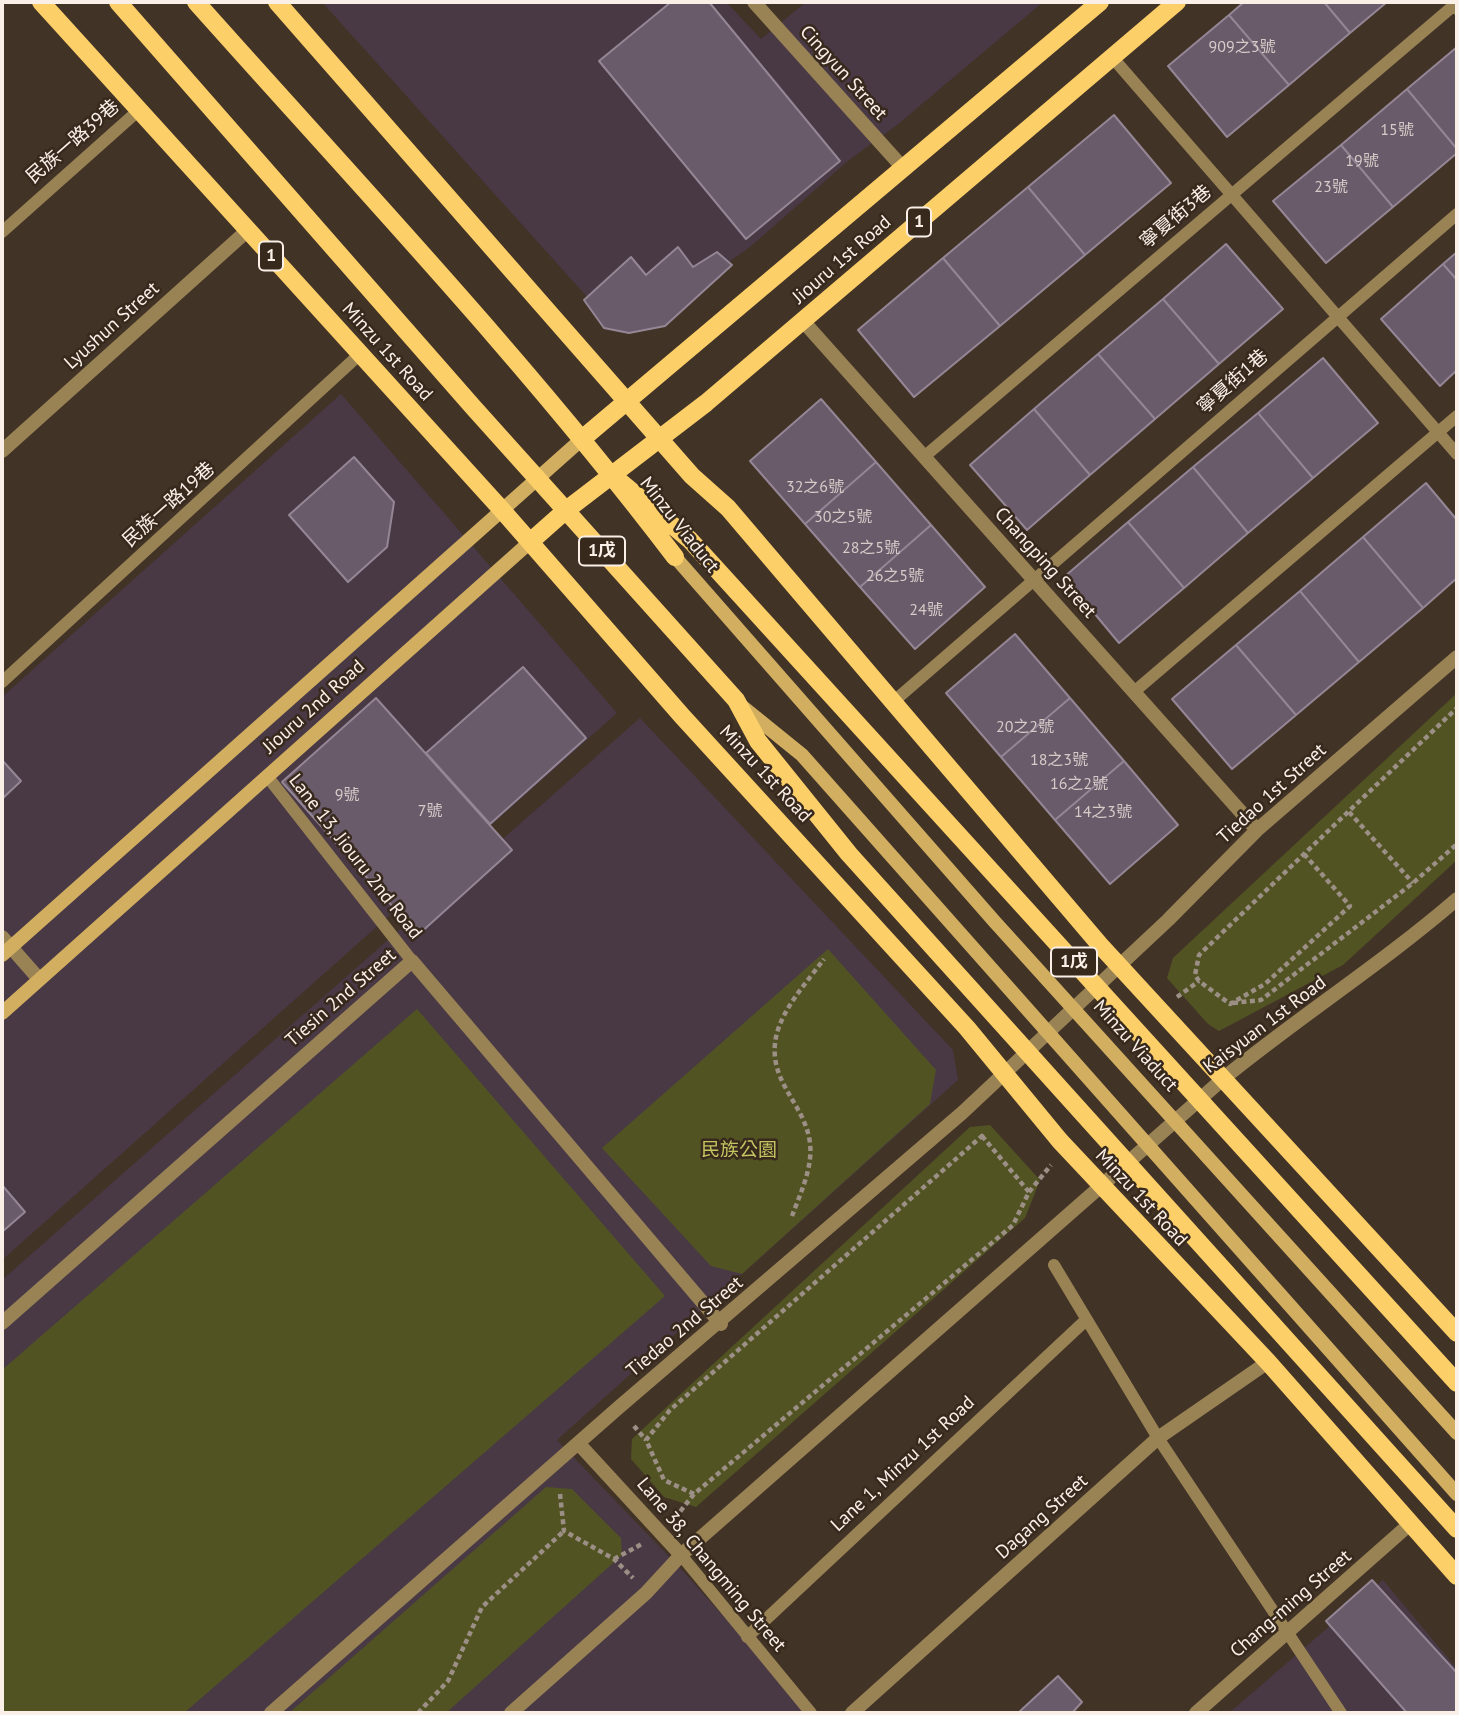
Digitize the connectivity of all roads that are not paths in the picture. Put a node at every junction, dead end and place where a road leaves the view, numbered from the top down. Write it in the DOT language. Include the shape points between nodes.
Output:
graph roads {
  1 [pos="41,2"];
  2 [pos="118,2"];
  3 [pos="195,2"];
  4 [pos="277,2"];
  5 [pos="754,2"];
  6 [pos="1100,2"];
  7 [pos="1177,2"];
  8 [pos="1455,8"];
  9 [pos="1112,57"];
  10 [pos="139,110"];
  11 [pos="904,169"];
  12 [pos="1232,194"];
  13 [pos="1457,214"];
  14 [pos="248,230"];
  15 [pos="2,232"];
  16 [pos="1339,316"];
  17 [pos="803,321"];
  18 [pos="360,354"];
  19 [pos="626,398"];
  20 [pos="1457,416"];
  21 [pos="1439,432"];
  22 [pos="582,439"];
  23 [pos="659,439"];
  24 [pos="2,451"];
  25 [pos="1457,454"];
  26 [pos="925,456"];
  27 [pos="612,475"];
  28 [pos="537,479"];
  29 [pos="502,510"];
  30 [pos="565,511"];
  31 [pos="530,542"];
  32 [pos="674,557"];
  33 [pos="1034,579"];
  34 [pos="1457,657"];
  35 [pos="2,682"];
  36 [pos="1135,691"];
  37 [pos="736,701"];
  38 [pos="893,702"];
  39 [pos="267,776"];
  40 [pos="1257,830"];
  41 [pos="1457,899"];
  42 [pos="5,946"];
  43 [pos="412,961"];
  44 [pos="1119,966"];
  45 [pos="39,979"];
  46 [pos="2,1013"];
  47 [pos="1004,1073"];
  48 [pos="1224,1078"];
  49 [pos="1102,1188"];
  50 [pos="1054,1265"];
  51 [pos="1086,1320"];
  52 [pos="2,1323"];
  53 [pos="721,1324"];
  54 [pos="1457,1333"];
  55 [pos="1268,1362"];
  56 [pos="1457,1383"];
  57 [pos="1457,1433"];
  58 [pos="1158,1438"];
  59 [pos="579,1444"];
  60 [pos="1457,1494"];
  61 [pos="1411,1523"];
  62 [pos="1457,1529"];
  63 [pos="681,1555"];
  64 [pos="1457,1576"];
  65 [pos="1286,1633"];
  66 [pos="747,1637"];
  67 [pos="271,1713"];
  68 [pos="511,1713"];
  69 [pos="811,1713"];
  70 [pos="852,1713"];
  71 [pos="1196,1713"];
  72 [pos="1341,1713"];
  1 -- 10 [label="main road, Minzu 1st Road / 1"];
  2 -- 28 [label="main road, Minzu 1st Road"];
  3 -- 22 [label="main road"];
  4 -- 19 [label="main road"];
  5 -- 11 [label="street, Cingyun Street"];
  6 -- 11 [label="main road, Jiouru 1st Road"];
  7 -- 9 [label="main road, Jiouru 1st Road / 1"];
  8 -- 12 [label="lane, 寧夏街3巷"];
  9 -- 12 [label="lane"];
  9 -- 17 [label="main road, Jiouru 1st Road / 1"];
  10 -- 14 [label="main road, Minzu 1st Road / 1"];
  10 -- 15 [label="lane, 民族一路39巷"];
  11 -- 19 [label="main road, Jiouru 1st Road"];
  12 -- 16 [label="lane"];
  12 -- 26 [label="lane, 寧夏街3巷"];
  13 -- 16 [label="lane, 寧夏街1巷"];
  14 -- 18 [label="main road, Minzu 1st Road / 1"];
  14 -- 24 [label="street, Lyushun Street"];
  16 -- 21 [label="lane"];
  16 -- 33 [label="lane, 寧夏街1巷"];
  17 -- 23 [label="main road, Jiouru 1st Road / 1"];
  17 -- 26 [label="street, Changping Street"];
  18 -- 29 [label="main road, Minzu 1st Road / 1"];
  18 -- 35 [label="lane, 民族一路19巷"];
  19 -- 22 [label="main road, Jiouru 2nd Road"];
  19 -- 23 [label="main road"];
  20 -- 21 [label="lane"];
  21 -- 25 [label="lane"];
  21 -- 36 [label="lane"];
  22 -- 27 [label="main road, 1戊"];
  22 -- 28 [label="main road, Jiouru 2nd Road"];
  23 -- 27 [label="main road, Jiouru 2nd Road / 1"];
  23 -- 38 [label="main road, 1戊" via="728,508"];
  26 -- 33 [label="street, Changping Street"];
  27 -- 30 [label="main road, Jiouru 2nd Road / 1"];
  27 -- 32 [label="main road, Minzu Viaduct"];
  27 -- 56 [label="main road, Minzu Viaduct / 1戊" via="690,541"];
  28 -- 29 [label="main road, Jiouru 2nd Road"];
  28 -- 30 [label="main road, Minzu 1st Road"];
  29 -- 31 [label="main road, Minzu 1st Road / 1"];
  29 -- 42 [label="main road, Jiouru 2nd Road"];
  30 -- 31 [label="main road, Jiouru 2nd Road / 1"];
  30 -- 37 [label="main road, 1戊"];
  31 -- 39 [label="main road, Jiouru 2nd Road"];
  31 -- 47 [label="main road, Minzu 1st Road / 1戊"];
  32 -- 57 [label="main road, Minzu Viaduct" via="993,921"];
  33 -- 36 [label="street, Changping Street"];
  33 -- 38 [label="lane, 寧夏街1巷"];
  34 -- 40 [label="street, Tiedao 1st Street"];
  36 -- 40 [label="street, Changping Street"];
  37 -- 60 [label="main road" via="802,755"];
  37 -- 62 [label="main road, 1戊" via="758,741 849,855"];
  38 -- 44 [label="main road, 1戊"];
  39 -- 43 [label="lane, Lane 13, Jiouru 2nd Road"];
  39 -- 45 [label="main road, Jiouru 2nd Road"];
  40 -- 44 [label="street, Tiedao 1st Street"];
  41 -- 48 [label="street, Kaisyuan 1st Road" via="1402,947"];
  42 -- 45 [label="street"];
  43 -- 52 [label="street, Tiesin 2nd Street"];
  43 -- 53 [label="street, Tiesin 2nd Street"];
  44 -- 47 [label="street, Tiedao 2nd Street"];
  44 -- 48 [label="main road, 1戊"];
  45 -- 46 [label="main road, Jiouru 2nd Road"];
  47 -- 49 [label="main road, Minzu 1st Road / 1戊"];
  47 -- 53 [label="street, Tiedao 2nd Street"];
  48 -- 49 [label="street, Kaisyuan 1st Road"];
  48 -- 54 [label="main road, 1戊"];
  49 -- 55 [label="main road, Minzu 1st Road / 1戊"];
  49 -- 63 [label="street"];
  50 -- 51 [label="lane"];
  51 -- 58 [label="lane"];
  51 -- 66 [label="lane, Lane 1, Minzu 1st Road"];
  53 -- 59 [label="street, Tiedao 2nd Street"];
  55 -- 58 [label="street, Dagang Street"];
  55 -- 61 [label="main road, Minzu 1st Road / 1戊"];
  58 -- 65 [label="lane"];
  58 -- 70 [label="street, Dagang Street"];
  59 -- 63 [label="street, Lane 38, Changming Street"];
  59 -- 67 [label="street, Tiedao 2nd Street"];
  61 -- 64 [label="main road, Minzu 1st Road / 1戊"];
  61 -- 65 [label="street, Chang-ming Street"];
  63 -- 66 [label="lane, Lane 38, Changming Street"];
  63 -- 68 [label="street" via="646,1593"];
  65 -- 71 [label="street, Chang-ming Street"];
  65 -- 72 [label="lane"];
  66 -- 69 [label="lane, Lane 38, Changming Street"];
}
